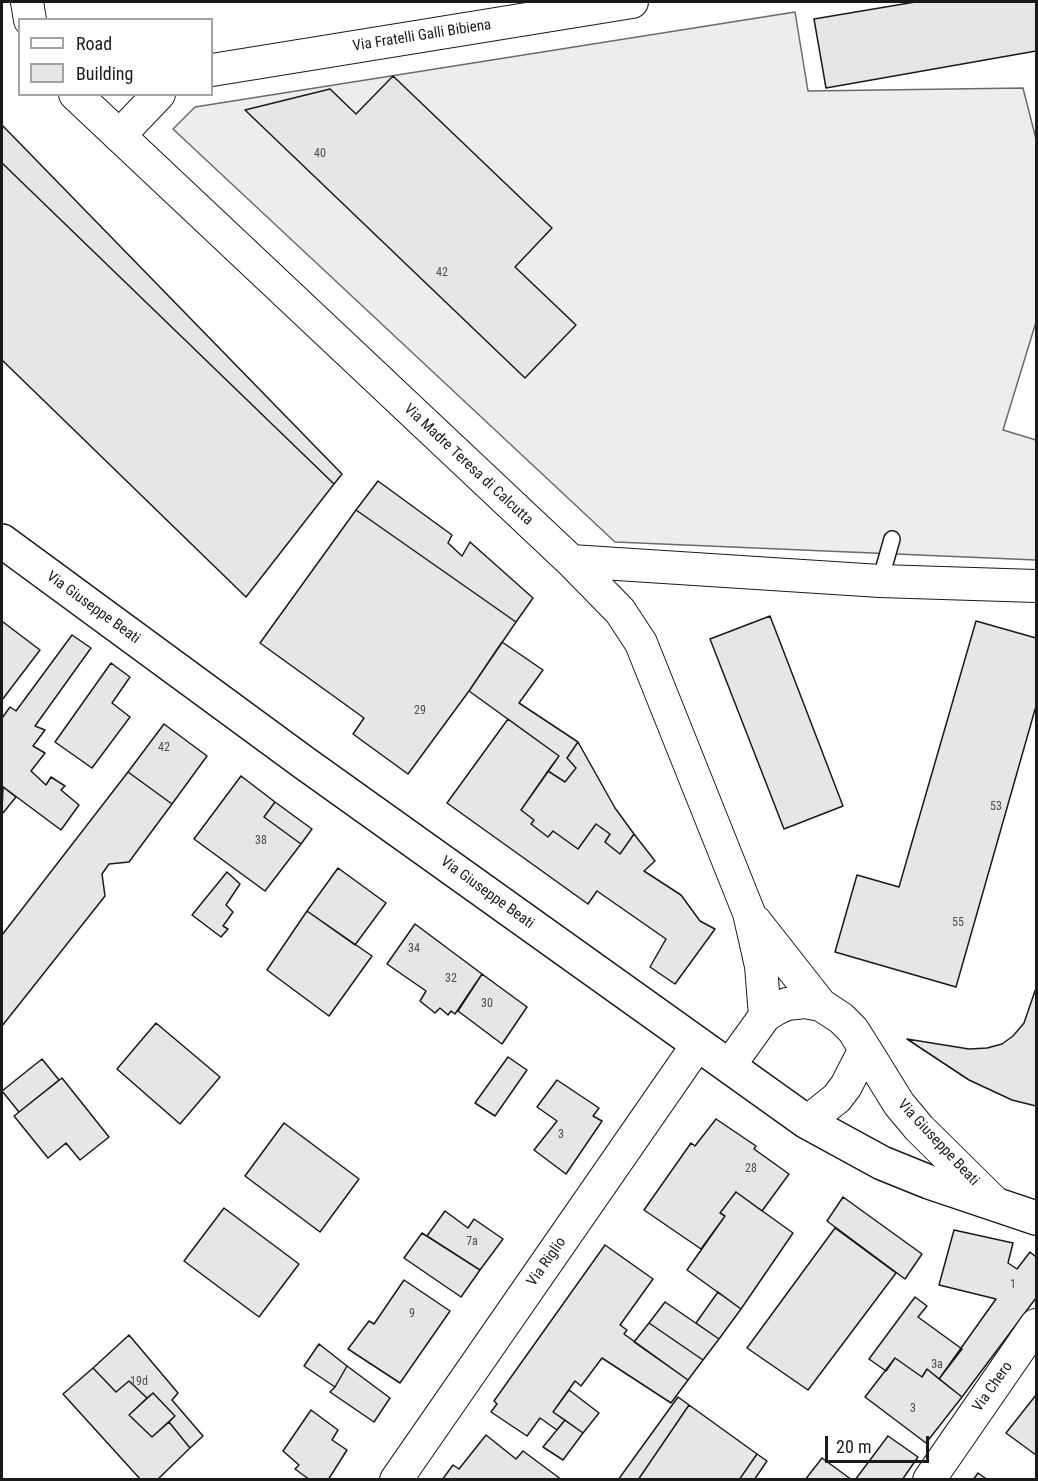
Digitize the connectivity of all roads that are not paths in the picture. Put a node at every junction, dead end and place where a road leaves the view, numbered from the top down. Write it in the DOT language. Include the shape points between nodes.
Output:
graph roads {
  1 [pos="27,2"];
  2 [pos="632,2"];
  3 [pos="30,18"];
  4 [pos="213,70"];
  5 [pos="77,96"];
  6 [pos="157,96"];
  7 [pos="119,136"];
  8 [pos="892,539"];
  9 [pos="2,541"];
  10 [pos="571,561"];
  11 [pos="880,581"];
  12 [pos="1036,586"];
  13 [pos="749,913"];
  14 [pos="821,1005"];
  15 [pos="765,1016"];
  16 [pos="698,1044"];
  17 [pos="865,1048"];
  18 [pos="729,1066"];
  19 [pos="807,1122"];
  20 [pos="996,1204"];
  21 [pos="1036,1218"];
  22 [pos="1036,1325"];
  23 [pos="396,1479"];
  24 [pos="929,1479"];
  1 -- 3 [label="street"];
  2 -- 4 [label="street, Via Fratelli Galli Bibiena"];
  5 -- 7 [label="street, Via Madre Teresa di Calcutta"];
  6 -- 7 [label="street"];
  7 -- 10 [label="street, Via Madre Teresa di Calcutta"];
  8 -- 11 [label="lane"];
  9 -- 16 [label="street, Via Giuseppe Beati"];
  10 -- 11 [label="street"];
  10 -- 13 [label="street, Via Madre Teresa di Calcutta" via="620,611 640,643"];
  11 -- 12 [label="street"];
  13 -- 14 [label="street, Via Madre Teresa di Calcutta"];
  13 -- 15 [label="street, Via Madre Teresa di Calcutta" via="761,966"];
  14 -- 15 [label="street" via="787,1004"];
  14 -- 17 [label="street, Via Madre Teresa di Calcutta" via="842,1018"];
  15 -- 18 [label="street"];
  16 -- 18 [label="street, Via Giuseppe Beati"];
  16 -- 23 [label="street, Via Riglio"];
  17 -- 19 [label="street" via="837,1098"];
  17 -- 20 [label="street, Via Giuseppe Beati" via="899,1104 919,1128"];
  18 -- 19 [label="street, Via Giuseppe Beati"];
  19 -- 20 [label="street, Via Giuseppe Beati" via="882,1163"];
  20 -- 21 [label="street, Via Giuseppe Beati"];
  22 -- 24 [label="street, Via Chero"];
}
